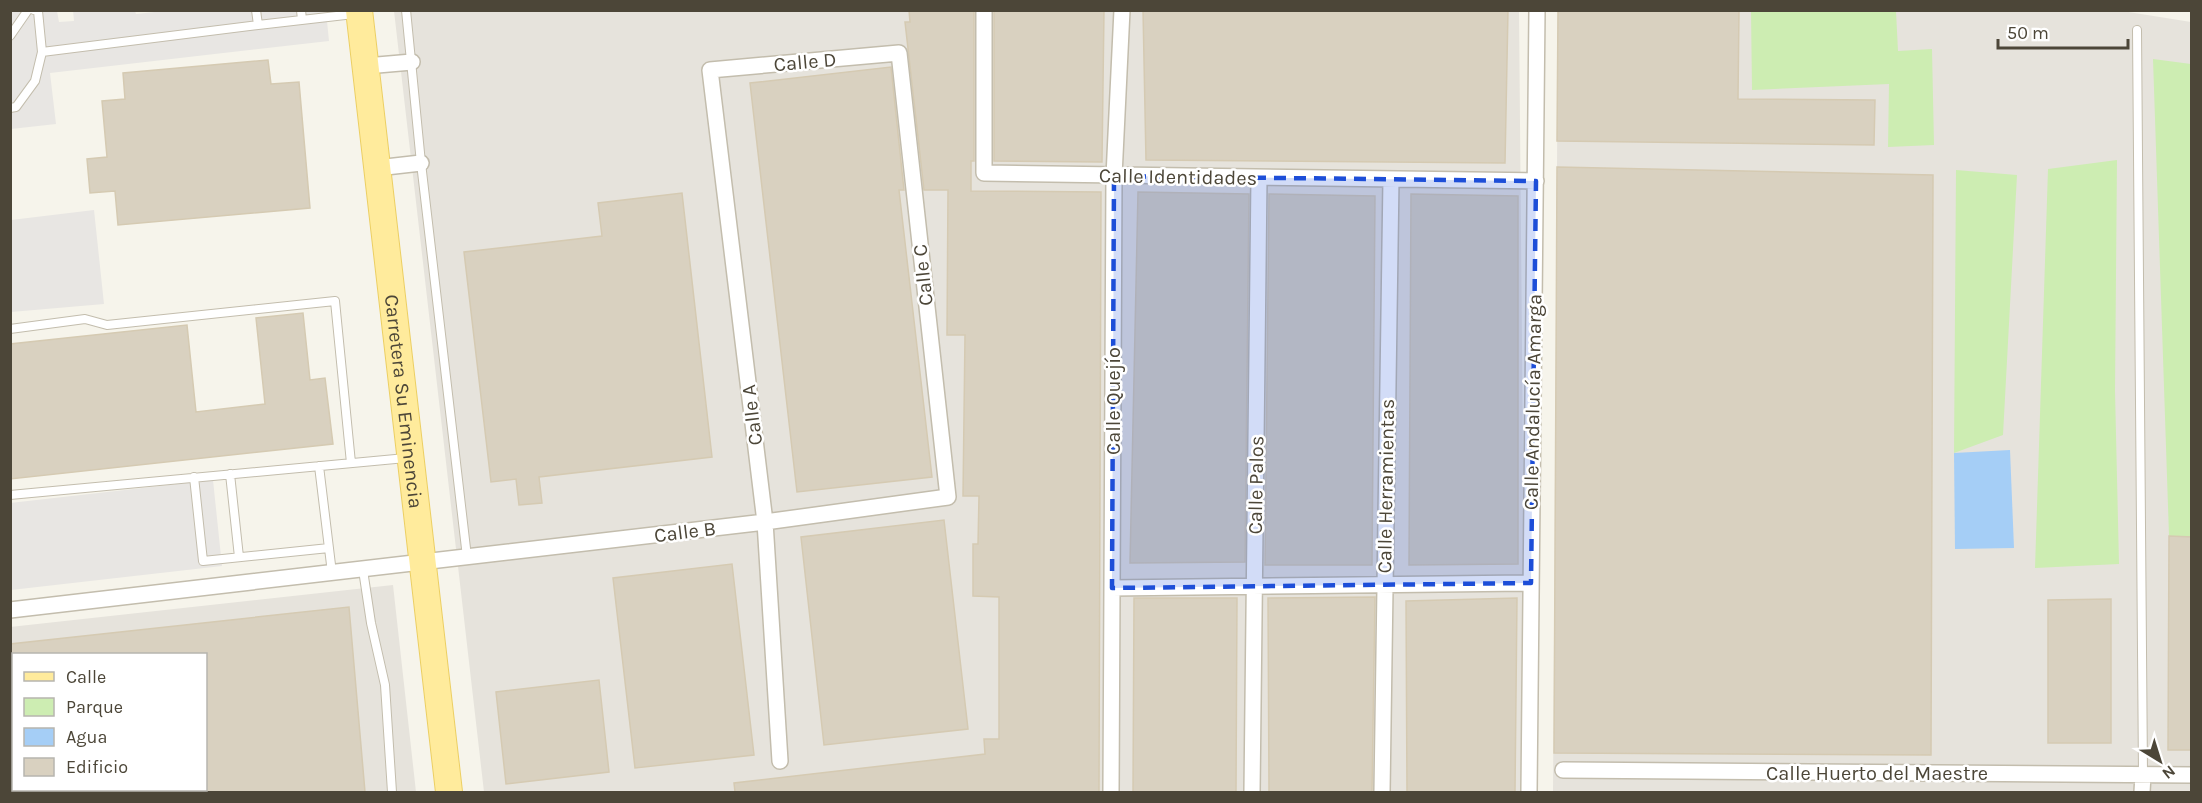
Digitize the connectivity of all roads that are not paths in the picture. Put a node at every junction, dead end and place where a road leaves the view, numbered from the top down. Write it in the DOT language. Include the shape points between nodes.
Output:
graph roads {
  1 [pos="28,10"];
  2 [pos="34,10"];
  3 [pos="256,10"];
  4 [pos="301,10"];
  5 [pos="406,10"];
  6 [pos="984,10"];
  7 [pos="1122,10"];
  8 [pos="1537,10"];
  9 [pos="360,12"];
  10 [pos="302,20"];
  11 [pos="258,25"];
  12 [pos="2137,30"];
  13 [pos="10,36"];
  14 [pos="42,52"];
  15 [pos="899,53"];
  16 [pos="412,62"];
  17 [pos="366,66"];
  18 [pos="710,70"];
  19 [pos="10,108"];
  20 [pos="421,163"];
  21 [pos="378,168"];
  22 [pos="1114,176"];
  23 [pos="1259,178"];
  24 [pos="1391,179"];
  25 [pos="1536,181"];
  26 [pos="10,328"];
  27 [pos="411,458"];
  28 [pos="351,463"];
  29 [pos="319,466"];
  30 [pos="230,474"];
  31 [pos="194,477"];
  32 [pos="10,495"];
  33 [pos="948,497"];
  34 [pos="765,522"];
  35 [pos="329,548"];
  36 [pos="239,557"];
  37 [pos="467,557"];
  38 [pos="423,563"];
  39 [pos="363,570"];
  40 [pos="332,573"];
  41 [pos="1531,583"];
  42 [pos="1385,585"];
  43 [pos="1254,586"];
  44 [pos="1112,588"];
  45 [pos="10,610"];
  46 [pos="780,761"];
  47 [pos="1563,770"];
  48 [pos="2143,775"];
  49 [pos="2192,775"];
  50 [pos="393,792"];
  51 [pos="449,792"];
  52 [pos="1111,792"];
  53 [pos="1252,792"];
  54 [pos="1382,792"];
  55 [pos="1529,792"];
  56 [pos="2142,792"];
  1 -- 13 [label="lane"];
  2 -- 14 [label="lane" via="38,11"];
  3 -- 11 [label="lane"];
  4 -- 10 [label="lane"];
  5 -- 16 [label="lane"];
  6 -- 22 [label="street, Calle Identidades" via="984,173"];
  7 -- 22 [label="street, Calle Quejío"];
  8 -- 25 [label="street, Calle Andalucía Amarga"];
  9 -- 10 [label="lane"];
  9 -- 17 [label="main road, Carretera Su Eminencia"];
  10 -- 11 [label="lane"];
  11 -- 14 [label="lane"];
  12 -- 48 [label="lane"];
  14 -- 19 [label="lane" via="35,81 16,107"];
  15 -- 18 [label="street, Calle D"];
  15 -- 33 [label="street, Calle C"];
  16 -- 17 [label="street"];
  16 -- 20 [label="lane"];
  17 -- 21 [label="main road, Carretera Su Eminencia"];
  18 -- 34 [label="street, Calle A"];
  20 -- 21 [label="street"];
  20 -- 37 [label="lane"];
  21 -- 27 [label="main road, Carretera Su Eminencia"];
  22 -- 23 [label="street, Calle Identidades"];
  22 -- 44 [label="street, Calle Quejío"];
  23 -- 24 [label="street, Calle Identidades"];
  23 -- 43 [label="street, Calle Palos"];
  24 -- 25 [label="street, Calle Identidades"];
  24 -- 42 [label="street, Calle Herramientas"];
  25 -- 41 [label="street, Calle Andalucía Amarga"];
  26 -- 28 [label="lane" via="85,319 107,325 335,301"];
  27 -- 28 [label="lane"];
  27 -- 38 [label="main road, Carretera Su Eminencia"];
  28 -- 29 [label="lane"];
  29 -- 30 [label="lane"];
  29 -- 35 [label="lane"];
  30 -- 31 [label="lane"];
  30 -- 36 [label="lane"];
  31 -- 32 [label="lane"];
  31 -- 36 [label="lane" via="202,561"];
  33 -- 34 [label="street, Calle B"];
  34 -- 37 [label="street, Calle B"];
  34 -- 46 [label="street, Calle A"];
  35 -- 36 [label="lane"];
  35 -- 40 [label="lane"];
  37 -- 38 [label="street, Calle B"];
  38 -- 39 [label="street, Calle B"];
  38 -- 51 [label="main road, Carretera Su Eminencia"];
  39 -- 40 [label="street, Calle B"];
  39 -- 50 [label="lane" via="385,685"];
  40 -- 45 [label="street, Calle B"];
  41 -- 42 [label="street"];
  41 -- 55 [label="street, Calle Andalucía Amarga"];
  42 -- 43 [label="street"];
  42 -- 54 [label="street, Calle Herramientas"];
  43 -- 44 [label="street"];
  43 -- 53 [label="street, Calle Palos"];
  44 -- 52 [label="street, Calle Quejío"];
  47 -- 48 [label="street, Calle Huerto del Maestre"];
  48 -- 49 [label="street, Calle Huerto del Maestre"];
  48 -- 56 [label="street"];
}
